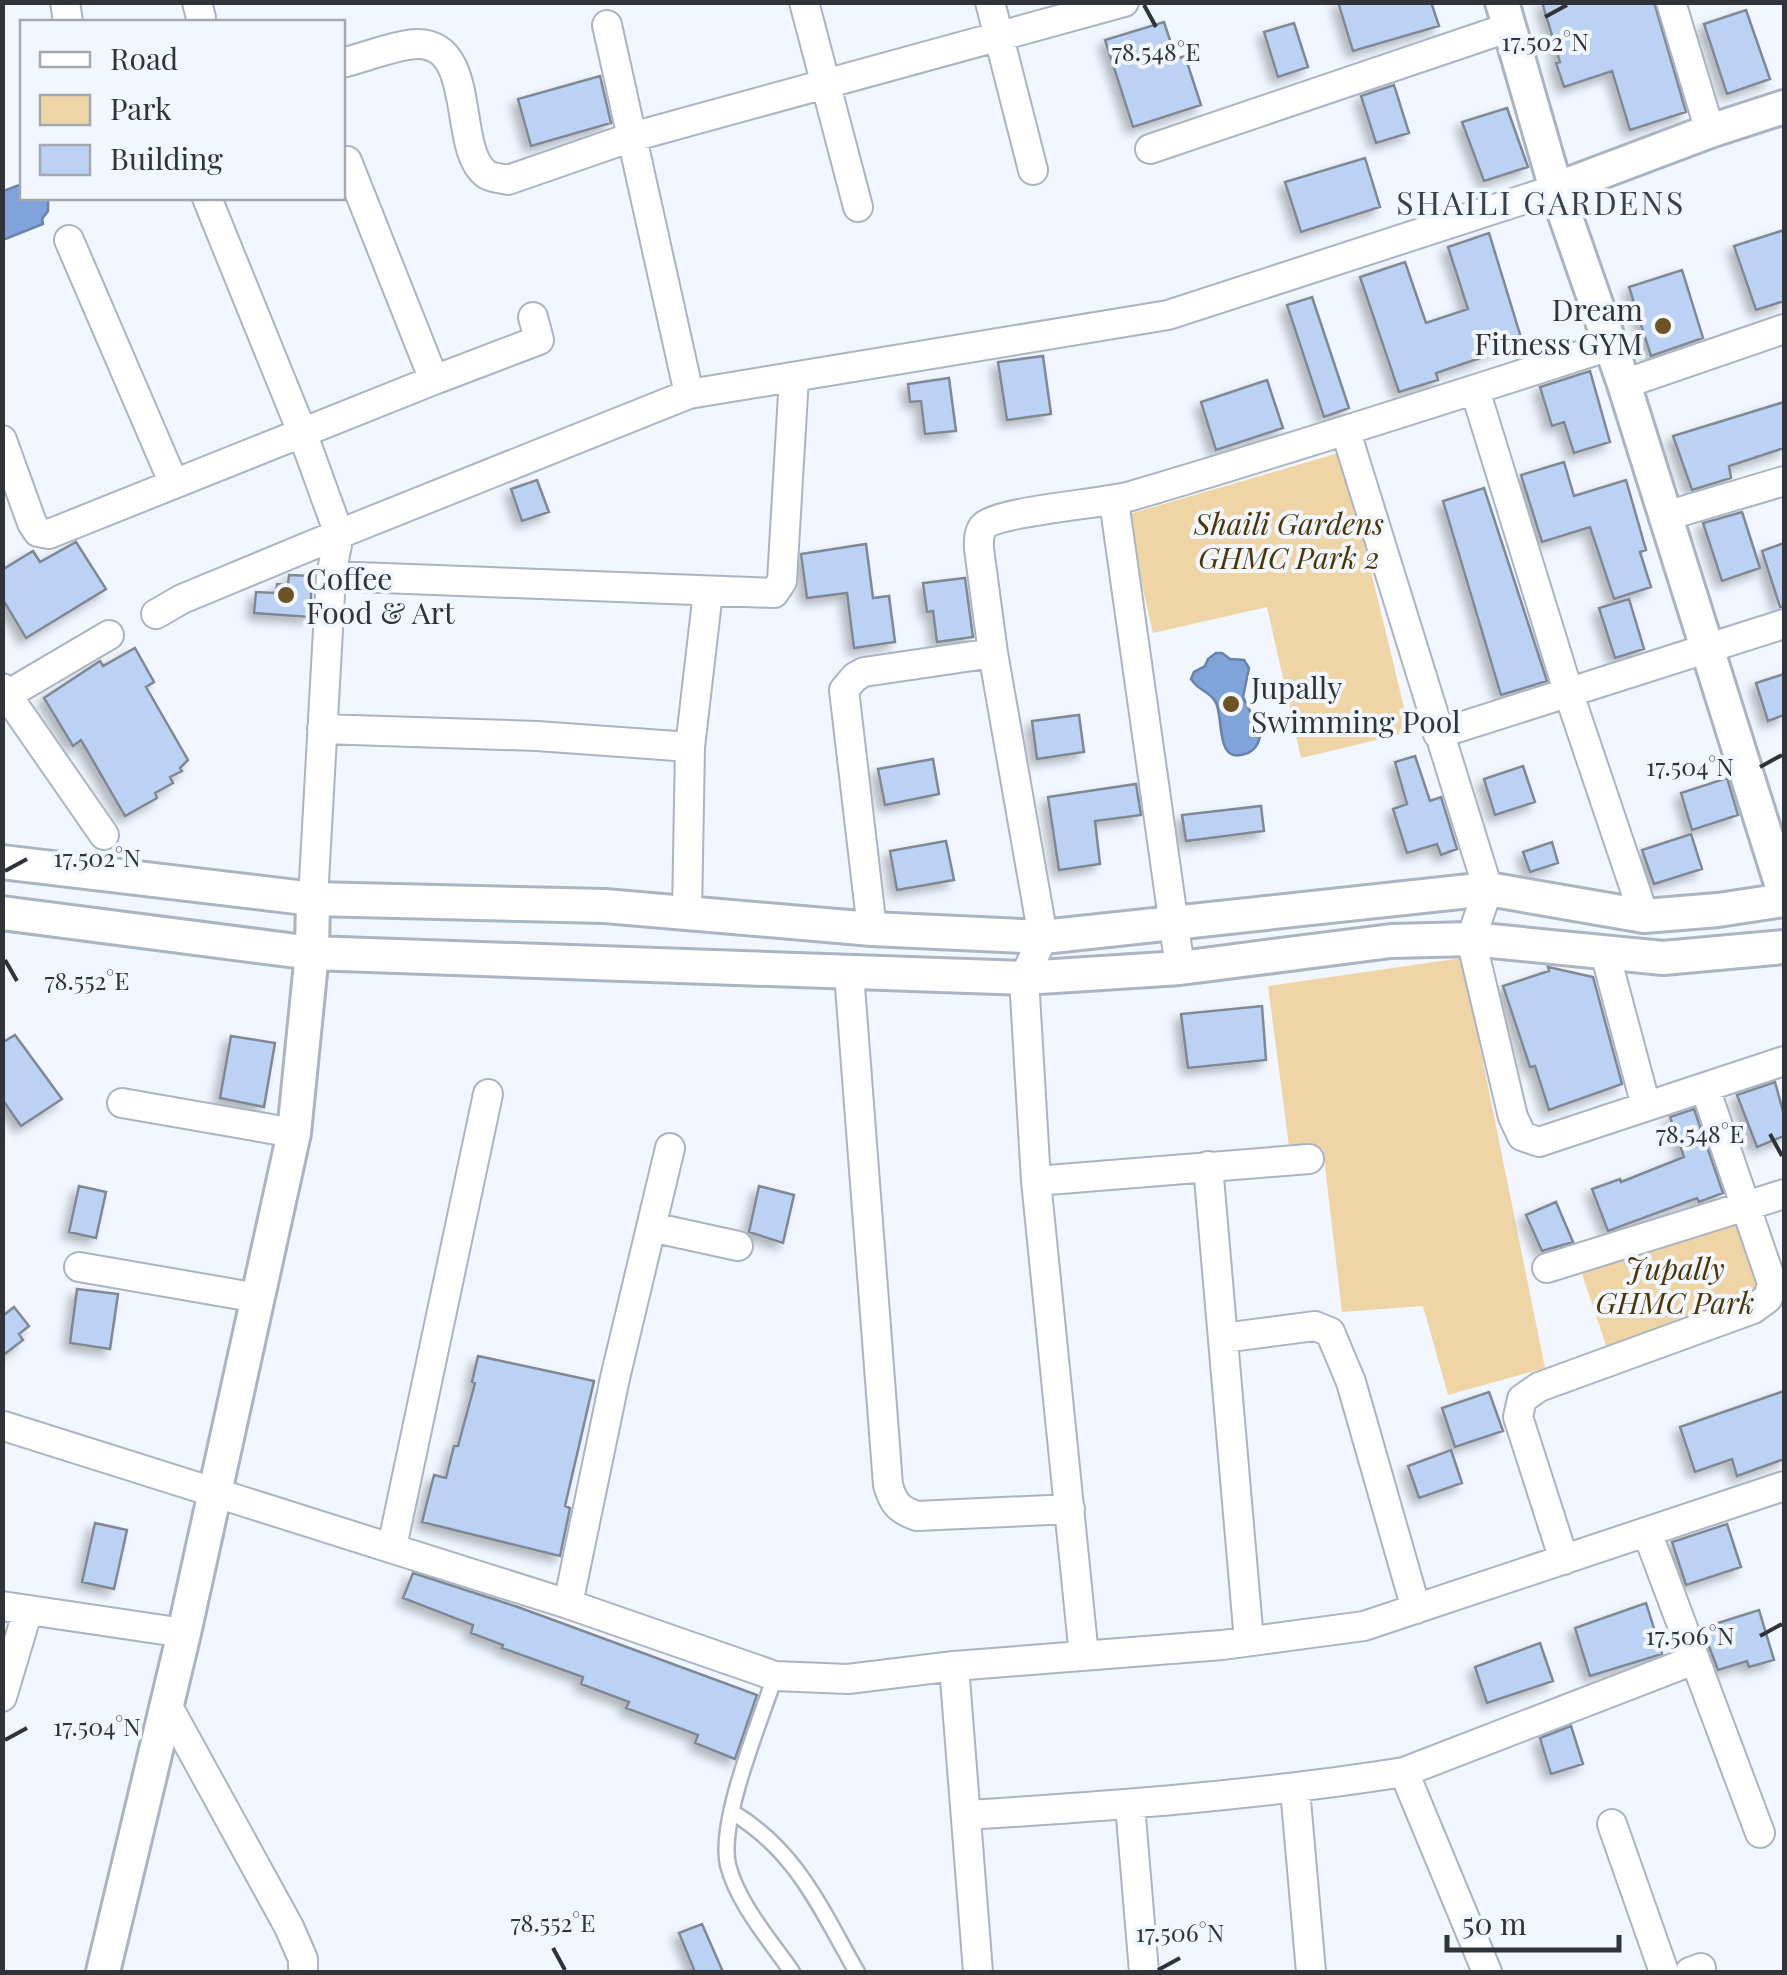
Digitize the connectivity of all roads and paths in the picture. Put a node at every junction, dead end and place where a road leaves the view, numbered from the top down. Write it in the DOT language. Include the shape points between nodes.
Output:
graph roads {
  1 [pos="804,2"];
  2 [pos="990,2"];
  3 [pos="1671,2"];
  4 [pos="1108,5"];
  5 [pos="1506,15"];
  6 [pos="606,25"];
  7 [pos="999,38"];
  8 [pos="345,63"];
  9 [pos="826,84"];
  10 [pos="1784,107"];
  11 [pos="1710,131"];
  12 [pos="632,137"];
  13 [pos="1150,148"];
  14 [pos="347,161"];
  15 [pos="1034,170"];
  16 [pos="1556,189"];
  17 [pos="208,200"];
  18 [pos="858,207"];
  19 [pos="69,240"];
  20 [pos="533,316"];
  21 [pos="1784,328"];
  22 [pos="1610,346"];
  23 [pos="794,378"];
  24 [pos="434,380"];
  25 [pos="1624,384"];
  26 [pos="1475,390"];
  27 [pos="688,394"];
  28 [pos="302,432"];
  29 [pos="1346,432"];
  30 [pos="2,440"];
  31 [pos="1784,482"];
  32 [pos="174,484"];
  33 [pos="1114,501"];
  34 [pos="1666,516"];
  35 [pos="339,534"];
  36 [pos="332,576"];
  37 [pos="708,592"];
  38 [pos="156,614"];
  39 [pos="1784,624"];
  40 [pos="109,635"];
  41 [pos="1708,648"];
  42 [pos="993,653"];
  43 [pos="4,693"];
  44 [pos="1568,694"];
  45 [pos="322,730"];
  46 [pos="1438,734"];
  47 [pos="690,747"];
  48 [pos="104,835"];
  49 [pos="2,862"];
  50 [pos="1488,889"];
  51 [pos="1784,896"];
  52 [pos="313,899"];
  53 [pos="687,913"];
  54 [pos="2,914"];
  55 [pos="1644,916"];
  56 [pos="1176,925"];
  57 [pos="872,929"];
  58 [pos="1043,937"];
  59 [pos="1471,939"];
  60 [pos="1784,947"];
  61 [pos="312,953"];
  62 [pos="1605,953"];
  63 [pos="1180,968"];
  64 [pos="849,973"];
  65 [pos="1024,978"];
  66 [pos="1784,1061"];
  67 [pos="1706,1088"];
  68 [pos="488,1094"];
  69 [pos="122,1103"];
  70 [pos="1646,1106"];
  71 [pos="294,1133"];
  72 [pos="670,1148"];
  73 [pos="1309,1159"];
  74 [pos="1208,1166"];
  75 [pos="1036,1181"];
  76 [pos="1784,1194"];
  77 [pos="1746,1204"];
  78 [pos="651,1227"];
  79 [pos="738,1246"];
  80 [pos="79,1267"];
  81 [pos="1547,1268"];
  82 [pos="258,1298"];
  83 [pos="1223,1338"];
  84 [pos="4,1426"];
  85 [pos="1784,1486"];
  86 [pos="213,1492"];
  87 [pos="1070,1509"];
  88 [pos="1647,1532"];
  89 [pos="392,1547"];
  90 [pos="1564,1560"];
  91 [pos="568,1604"];
  92 [pos="15,1608"];
  93 [pos="1416,1609"];
  94 [pos="184,1632"];
  95 [pos="1249,1641"];
  96 [pos="1084,1656"];
  97 [pos="1694,1660"];
  98 [pos="954,1666"];
  99 [pos="775,1676"];
  100 [pos="2,1697"];
  101 [pos="166,1704"];
  102 [pos="1404,1772"];
  103 [pos="1294,1789"];
  104 [pos="1130,1805"];
  105 [pos="732,1812"];
  106 [pos="967,1815"];
  107 [pos="1612,1824"];
  108 [pos="1760,1833"];
  109 [pos="103,1972"];
  110 [pos="303,1972"];
  111 [pos="792,1972"];
  112 [pos="857,1972"];
  113 [pos="978,1972"];
  114 [pos="1144,1972"];
  115 [pos="1311,1972"];
  116 [pos="1487,1972"];
  117 [pos="1664,1972"];
  1 -- 9 [label="street"];
  2 -- 7 [label="street"];
  3 -- 11 [label="street"];
  4 -- 7 [label="street"];
  5 -- 13 [label="street"];
  5 -- 16 [label="street"];
  6 -- 12 [label="street"];
  7 -- 9 [label="street"];
  7 -- 15 [label="street"];
  8 -- 12 [label="street" via="418,44 439,50 455,72 476,163 488,176 508,180"];
  9 -- 12 [label="street"];
  9 -- 18 [label="street"];
  10 -- 11 [label="street"];
  11 -- 16 [label="street"];
  12 -- 27 [label="street"];
  14 -- 24 [label="street"];
  16 -- 22 [label="street"];
  16 -- 23 [label="street" via="1168,315"];
  17 -- 28 [label="street"];
  19 -- 32 [label="street"];
  20 -- 24 [label="street" via="539,340"];
  21 -- 25 [label="street"];
  22 -- 25 [label="street"];
  22 -- 26 [label="street"];
  23 -- 27 [label="street"];
  23 -- 37 [label="street" via="780,588 767,596"];
  24 -- 28 [label="street"];
  25 -- 34 [label="street"];
  26 -- 29 [label="street"];
  26 -- 44 [label="street"];
  27 -- 35 [label="street"];
  28 -- 32 [label="street"];
  28 -- 35 [label="street"];
  29 -- 33 [label="street"];
  29 -- 46 [label="street"];
  30 -- 32 [label="street" via="38,532 49,534"];
  31 -- 34 [label="street"];
  33 -- 42 [label="street" via="1004,517 982,528 978,549"];
  33 -- 56 [label="street"];
  34 -- 41 [label="street"];
  35 -- 36 [label="street"];
  35 -- 38 [label="street"];
  36 -- 37 [label="street"];
  36 -- 45 [label="street"];
  37 -- 47 [label="street"];
  39 -- 41 [label="street"];
  40 -- 43 [label="street"];
  41 -- 44 [label="street"];
  41 -- 51 [label="street"];
  42 -- 57 [label="street" via="864,672 844,690"];
  42 -- 58 [label="street"];
  43 -- 48 [label="street"];
  44 -- 46 [label="street"];
  44 -- 55 [label="street"];
  45 -- 47 [label="street"];
  45 -- 52 [label="street"];
  46 -- 50 [label="street"];
  47 -- 53 [label="street"];
  49 -- 52 [label="street"];
  50 -- 55 [label="street"];
  50 -- 56 [label="street"];
  50 -- 59 [label="street"];
  51 -- 55 [label="street"];
  52 -- 53 [label="street"];
  52 -- 61 [label="street"];
  53 -- 57 [label="street"];
  54 -- 61 [label="street"];
  56 -- 58 [label="street"];
  56 -- 63 [label="street"];
  57 -- 58 [label="street"];
  58 -- 65 [label="street"];
  59 -- 62 [label="street"];
  59 -- 63 [label="street" via="1391,941"];
  59 -- 70 [label="street" via="1522,1136 1539,1142"];
  60 -- 62 [label="street" via="1663,958"];
  61 -- 64 [label="street"];
  61 -- 71 [label="street"];
  62 -- 70 [label="street"];
  63 -- 65 [label="street"];
  64 -- 65 [label="street"];
  64 -- 87 [label="street" via="892,1501 917,1516"];
  65 -- 75 [label="street"];
  66 -- 67 [label="street"];
  67 -- 70 [label="street"];
  67 -- 77 [label="street"];
  68 -- 89 [label="street"];
  69 -- 71 [label="street"];
  71 -- 82 [label="street"];
  72 -- 78 [label="street"];
  73 -- 74 [label="street"];
  74 -- 75 [label="street"];
  74 -- 83 [label="street"];
  75 -- 87 [label="street"];
  76 -- 77 [label="street"];
  77 -- 81 [label="street"];
  77 -- 90 [label="street" via="1772,1283 1768,1298 1538,1386 1522,1399 1518,1418"];
  78 -- 79 [label="street"];
  78 -- 91 [label="street"];
  80 -- 82 [label="street"];
  82 -- 86 [label="street"];
  83 -- 93 [label="street" via="1315,1326 1330,1332 1351,1382"];
  83 -- 95 [label="street"];
  84 -- 86 [label="street"];
  85 -- 88 [label="street"];
  86 -- 89 [label="street"];
  86 -- 94 [label="street"];
  87 -- 96 [label="street"];
  88 -- 90 [label="street"];
  88 -- 97 [label="street"];
  89 -- 91 [label="street"];
  90 -- 93 [label="street"];
  91 -- 99 [label="street"];
  92 -- 94 [label="street"];
  92 -- 100 [label="street"];
  93 -- 95 [label="street" via="1364,1626"];
  94 -- 101 [label="street"];
  95 -- 96 [label="street"];
  96 -- 98 [label="street"];
  97 -- 102 [label="street"];
  97 -- 108 [label="street"];
  98 -- 99 [label="street" via="848,1679"];
  98 -- 106 [label="street"];
  99 -- 105 [label="lane"];
  101 -- 109 [label="street"];
  101 -- 110 [label="street" via="289,1927"];
  102 -- 103 [label="street"];
  102 -- 116 [label="street"];
  103 -- 104 [label="street"];
  103 -- 115 [label="street"];
  104 -- 106 [label="street"];
  104 -- 114 [label="street"];
  105 -- 111 [label="lane" via="726,1845 733,1877"];
  105 -- 112 [label="lane" via="785,1853"];
  106 -- 113 [label="street"];
  107 -- 117 [label="street"];
}
